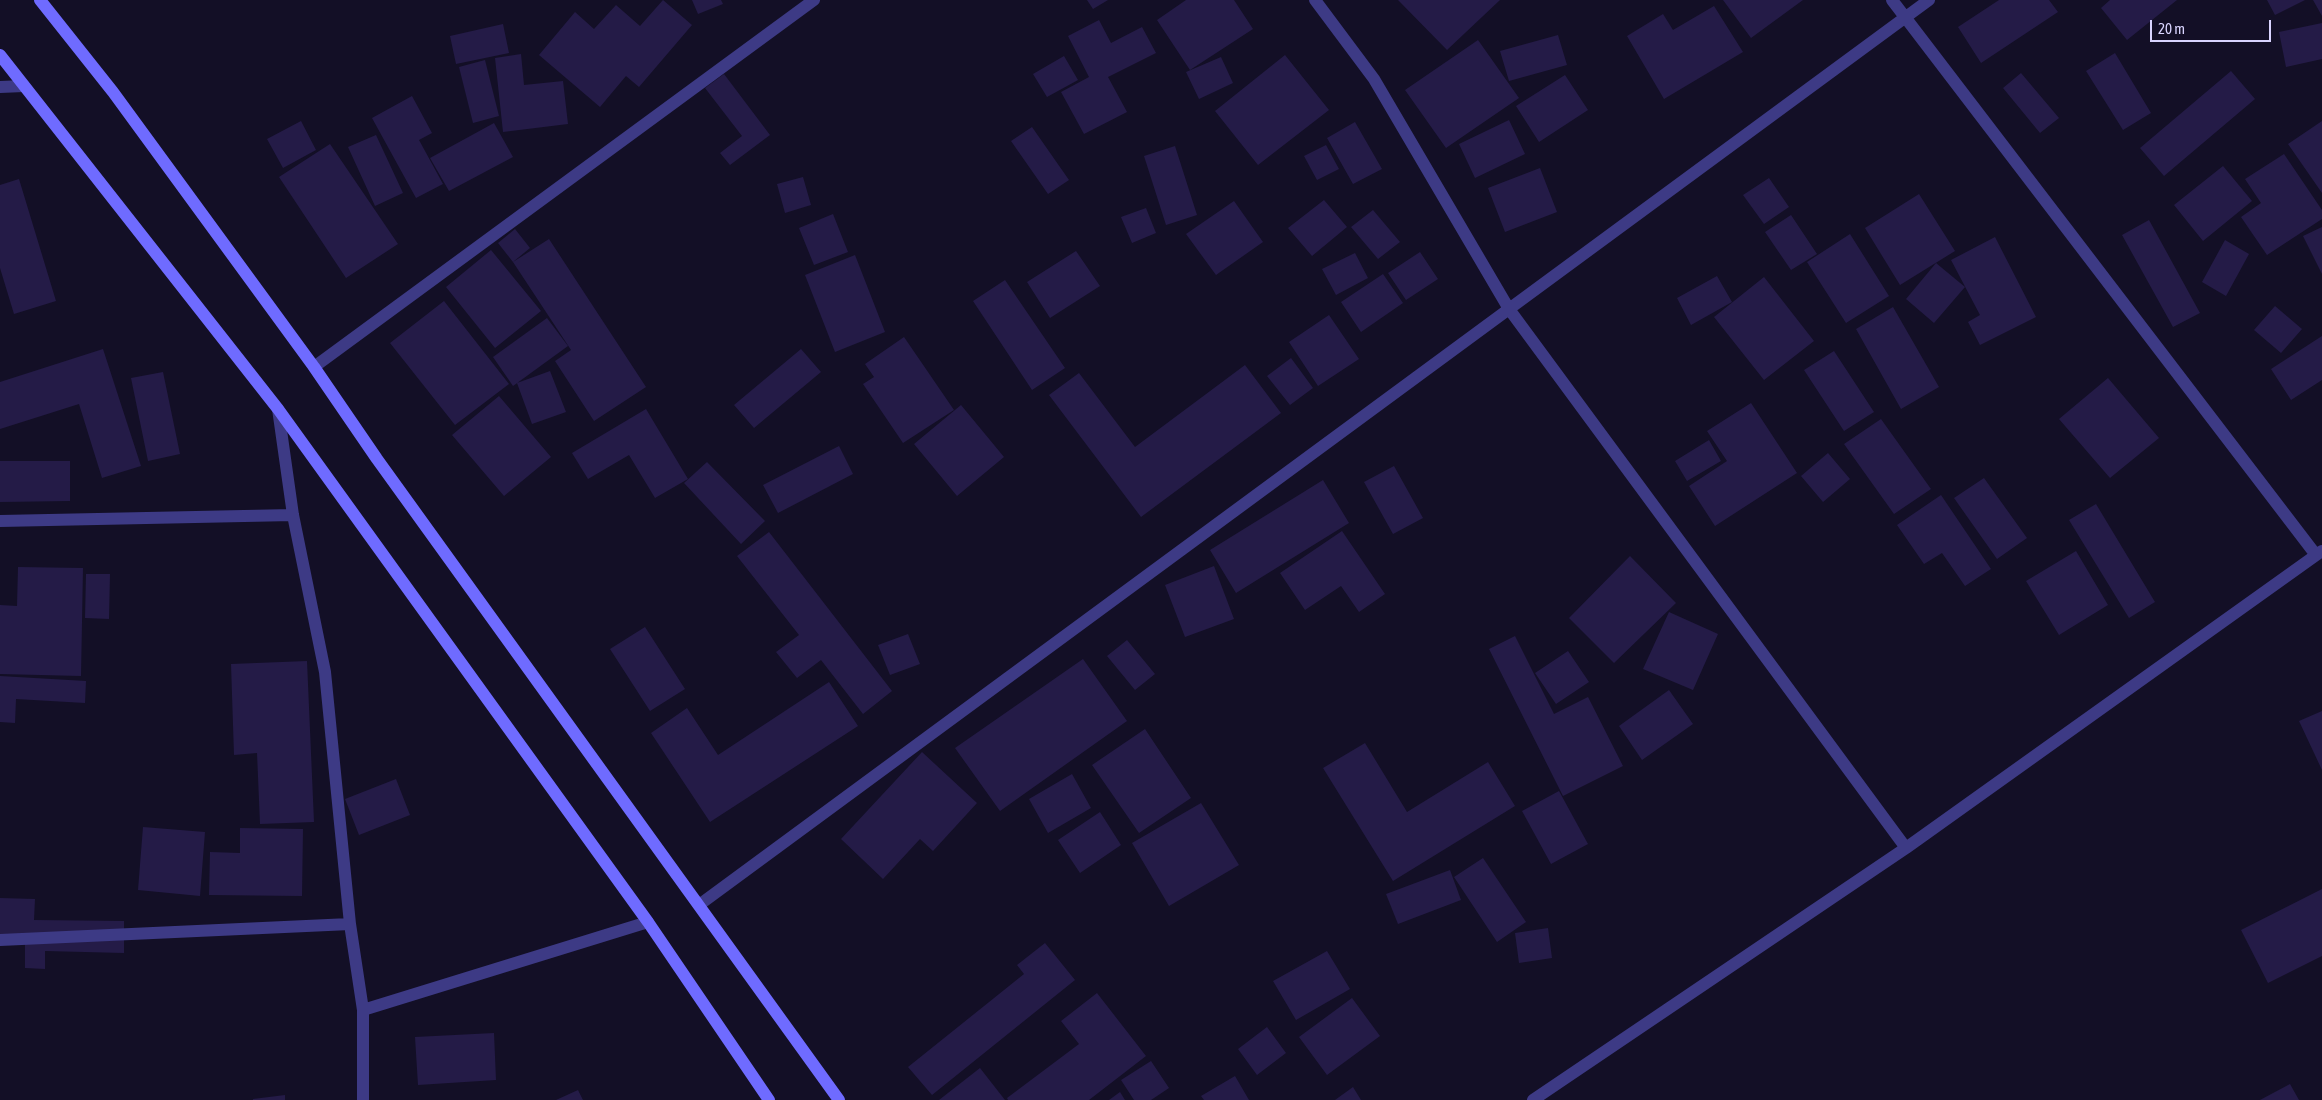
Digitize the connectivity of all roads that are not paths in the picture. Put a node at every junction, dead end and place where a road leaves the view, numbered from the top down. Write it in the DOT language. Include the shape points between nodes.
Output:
graph roads {
  1 [pos="40,0"];
  2 [pos="814,0"];
  3 [pos="1315,0"];
  4 [pos="1892,0"];
  5 [pos="1929,0"];
  6 [pos="1904,17"];
  7 [pos="0,55"];
  8 [pos="24,86"];
  9 [pos="0,87"];
  10 [pos="1509,309"];
  11 [pos="314,367"];
  12 [pos="278,409"];
  13 [pos="293,515"];
  14 [pos="0,521"];
  15 [pos="2319,553"];
  16 [pos="1906,848"];
  17 [pos="699,905"];
  18 [pos="648,922"];
  19 [pos="350,924"];
  20 [pos="0,940"];
  21 [pos="364,1010"];
  22 [pos="363,1100"];
  23 [pos="769,1100"];
  24 [pos="839,1100"];
  25 [pos="1532,1100"];
  1 -- 11 [label="main road" via="113,92"];
  2 -- 11 [label="street"];
  3 -- 10 [label="street" via="1374,79"];
  4 -- 6 [label="street"];
  5 -- 6 [label="street"];
  6 -- 10 [label="street"];
  6 -- 15 [label="street"];
  7 -- 8 [label="main road"];
  8 -- 9 [label="street"];
  8 -- 12 [label="main road"];
  10 -- 16 [label="street"];
  10 -- 17 [label="street"];
  11 -- 17 [label="main road" via="376,459"];
  12 -- 13 [label="street"];
  12 -- 18 [label="main road"];
  13 -- 14 [label="street"];
  13 -- 19 [label="street" via="325,672"];
  15 -- 16 [label="street"];
  16 -- 25 [label="street"];
  17 -- 24 [label="main road"];
  18 -- 21 [label="street"];
  18 -- 23 [label="main road"];
  19 -- 20 [label="street"];
  19 -- 21 [label="street"];
  21 -- 22 [label="street"];
}
